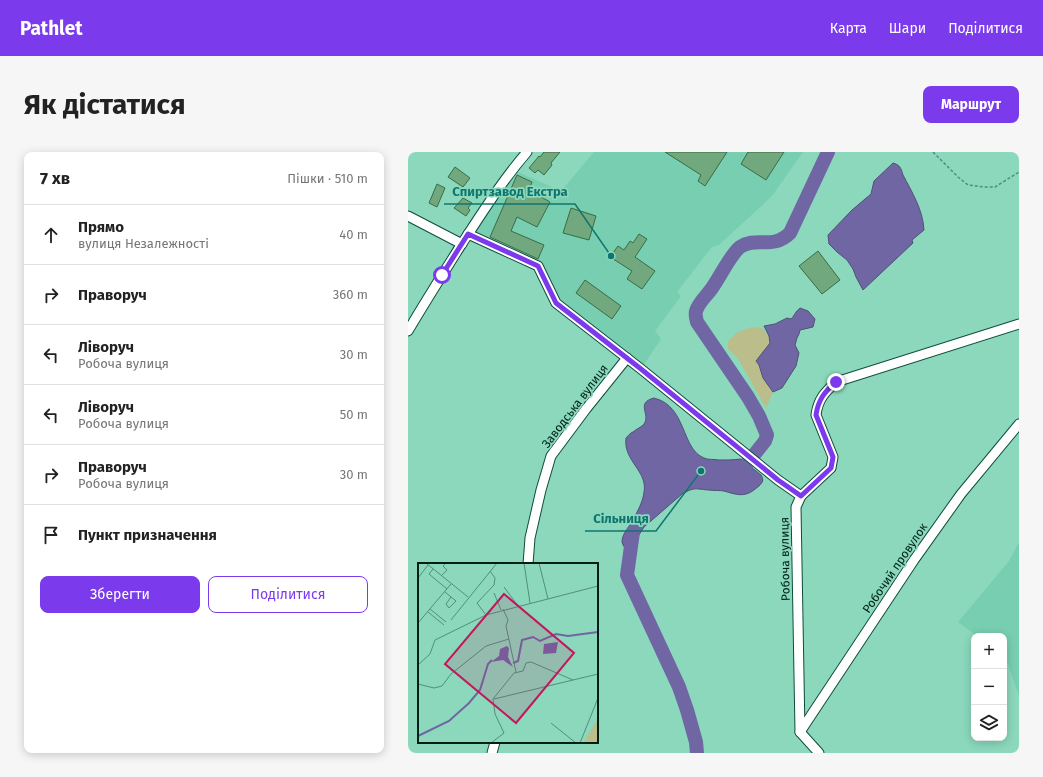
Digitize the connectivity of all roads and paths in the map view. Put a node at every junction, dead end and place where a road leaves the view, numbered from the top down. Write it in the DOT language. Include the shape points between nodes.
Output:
graph roads {
  1 [pos="527,152"];
  2 [pos="933,152"];
  3 [pos="1019,172"];
  4 [pos="408,216"];
  5 [pos="468,234"];
  6 [pos="462,244"];
  7 [pos="1019,324"];
  8 [pos="408,331"];
  9 [pos="627,358"];
  10 [pos="1019,424"];
  11 [pos="801,496"];
  12 [pos="528,563"];
  13 [pos="800,732"];
  14 [pos="495,743"];
  15 [pos="492,753"];
  16 [pos="819,753"];
  1 -- 5 [label="street" via="512,169"];
  2 -- 3 [label="path" via="968,185 995,187"];
  4 -- 6 [label="street"];
  5 -- 6 [label="street"];
  5 -- 9 [label="street" via="538,266 556,303"];
  6 -- 8 [label="street"];
  7 -- 11 [label="street" via="836,382 825,391 816,415 833,457 831,468"];
  9 -- 11 [label="street"];
  9 -- 12 [label="street, Заводська вулиця" via="551,456 530,538"];
  10 -- 13 [label="street, Робочий провулок" via="961,494 914,560"];
  11 -- 13 [label="street, Робоча вулиця" via="796,507"];
  13 -- 16 [label="street"];
  14 -- 15 [label="street"];
}
